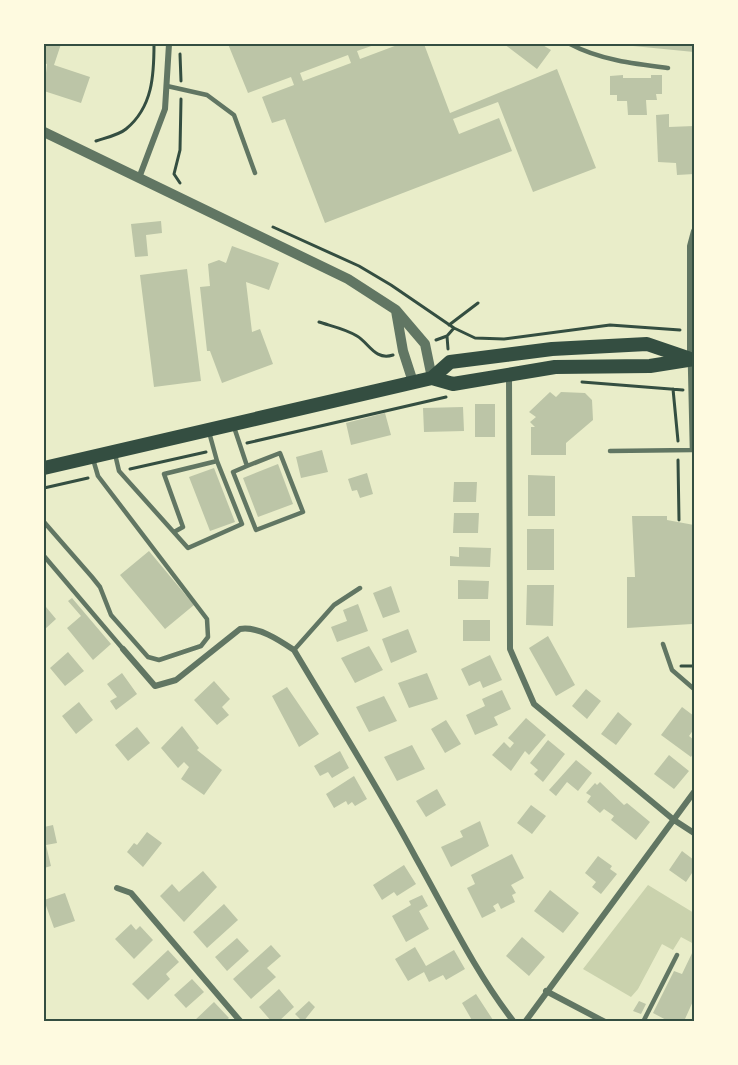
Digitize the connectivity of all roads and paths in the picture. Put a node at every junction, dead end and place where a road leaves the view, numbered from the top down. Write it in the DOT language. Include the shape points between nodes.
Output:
graph roads {
  1 [pos="154,44"];
  2 [pos="169,44"];
  3 [pos="180,44"];
  4 [pos="570,44"];
  5 [pos="668,68"];
  6 [pos="166,86"];
  7 [pos="181,88"];
  8 [pos="44,132"];
  9 [pos="96,141"];
  10 [pos="255,173"];
  11 [pos="163,176"];
  12 [pos="139,178"];
  13 [pos="694,231"];
  14 [pos="478,303"];
  15 [pos="396,310"];
  16 [pos="319,322"];
  17 [pos="448,325"];
  18 [pos="454,328"];
  19 [pos="689,330"];
  20 [pos="447,336"];
  21 [pos="425,344"];
  22 [pos="403,351"];
  23 [pos="692,359"];
  24 [pos="509,374"];
  25 [pos="432,378"];
  26 [pos="576,381"];
  27 [pos="413,382"];
  28 [pos="691,390"];
  29 [pos="233,424"];
  30 [pos="208,430"];
  31 [pos="610,451"];
  32 [pos="114,452"];
  33 [pos="93,457"];
  34 [pos="217,461"];
  35 [pos="247,466"];
  36 [pos="44,468"];
  37 [pos="44,522"];
  38 [pos="174,532"];
  39 [pos="44,556"];
  40 [pos="360,588"];
  41 [pos="663,644"];
  42 [pos="123,649"];
  43 [pos="294,650"];
  44 [pos="694,689"];
  45 [pos="694,792"];
  46 [pos="674,820"];
  47 [pos="694,833"];
  48 [pos="117,888"];
  49 [pos="677,955"];
  50 [pos="546,991"];
  51 [pos="241,1022"];
  52 [pos="514,1022"];
  53 [pos="525,1022"];
  54 [pos="604,1022"];
  55 [pos="643,1022"];
  1 -- 9 [label="path" via="152,91 139,113 126,130"];
  2 -- 6 [label="street"];
  3 -- 7 [label="path"];
  4 -- 5 [label="lane" via="616,60"];
  6 -- 7 [label="lane"];
  6 -- 12 [label="street" via="165,109"];
  7 -- 10 [label="lane" via="207,95 234,115"];
  7 -- 11 [label="path" via="180,150 174,174"];
  8 -- 12 [label="street"];
  12 -- 15 [label="street" via="348,279"];
  13 -- 19 [label="street" via="690,246"];
  14 -- 17 [label="path"];
  15 -- 21 [label="street"];
  15 -- 22 [label="street"];
  16 -- 22 [label="path" via="358,336 371,352 387,357"];
  18 -- 19 [label="path" via="475,338 504,339 610,326"];
  19 -- 23 [label="street"];
  20 -- 21 [label="path"];
  21 -- 25 [label="street"];
  22 -- 27 [label="street"];
  23 -- 24 [label="main road" via="650,366 581,366"];
  23 -- 25 [label="main road" via="646,344 552,349 450,362"];
  23 -- 28 [label="lane"];
  24 -- 25 [label="main road" via="453,384"];
  24 -- 46 [label="street" via="510,649 534,704"];
  25 -- 27 [label="main road"];
  26 -- 28 [label="path"];
  27 -- 29 [label="main road"];
  28 -- 31 [label="lane" via="692,450"];
  29 -- 30 [label="main road"];
  29 -- 35 [label="lane"];
  30 -- 32 [label="main road"];
  30 -- 34 [label="lane"];
  32 -- 33 [label="main road"];
  32 -- 38 [label="lane" via="119,471"];
  33 -- 36 [label="main road"];
  33 -- 37 [label="lane" via="98,476 207,619 208,637 201,646 159,660 148,657 111,615 100,587"];
  34 -- 38 [label="lane" via="164,474 183,527"];
  34 -- 38 [label="lane" via="242,524 188,548"];
  35 -- 35 [label="lane" via="233,471 256,530 303,512 280,453"];
  39 -- 42 [label="lane"];
  40 -- 43 [label="lane" via="334,605"];
  41 -- 44 [label="lane" via="672,670"];
  42 -- 43 [label="street" via="155,686 176,680 240,629 253,629"];
  43 -- 52 [label="street" via="465,947"];
  45 -- 46 [label="street"];
  46 -- 47 [label="street"];
  46 -- 50 [label="street"];
  48 -- 51 [label="street" via="131,893"];
  49 -- 55 [label="lane"];
  50 -- 53 [label="street"];
  50 -- 54 [label="street"];
}
